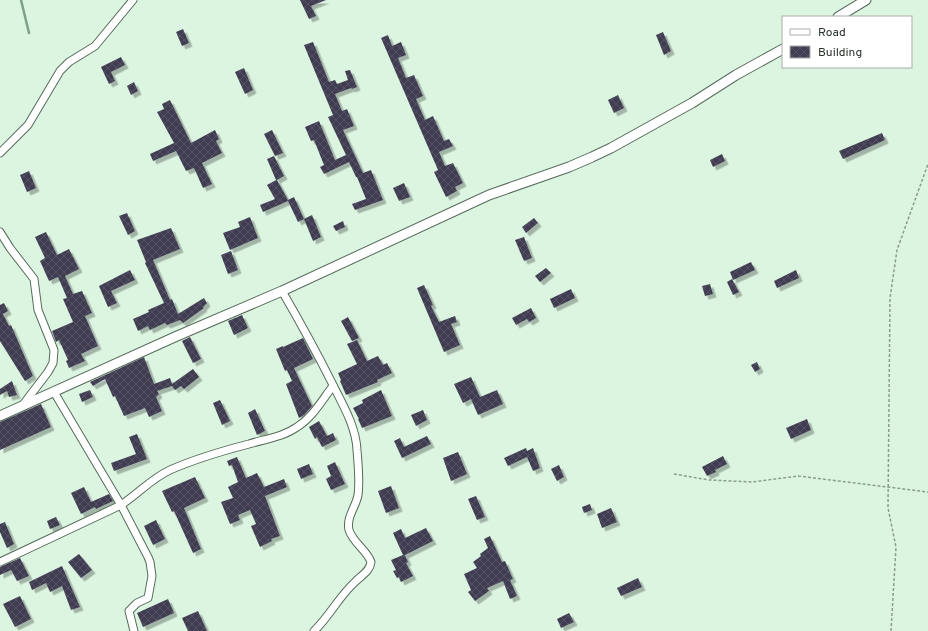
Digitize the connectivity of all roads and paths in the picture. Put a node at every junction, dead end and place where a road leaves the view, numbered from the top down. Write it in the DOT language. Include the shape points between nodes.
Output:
graph roads {
  1 [pos="133,0"];
  2 [pos="866,0"];
  3 [pos="840,16"];
  4 [pos="782,50"];
  5 [pos="0,152"];
  6 [pos="928,164"];
  7 [pos="0,232"];
  8 [pos="282,291"];
  9 [pos="333,386"];
  10 [pos="54,392"];
  11 [pos="20,407"];
  12 [pos="0,416"];
  13 [pos="674,474"];
  14 [pos="928,492"];
  15 [pos="121,505"];
  16 [pos="0,562"];
  17 [pos="134,631"];
  18 [pos="314,631"];
  19 [pos="891,631"];
  1 -- 5 [label="street" via="95,46 69,62 60,71 28,125"];
  2 -- 3 [label="street"];
  4 -- 8 [label="street" via="611,148 569,167 489,195"];
  6 -- 19 [label="path" via="897,250 890,298 888,508 896,547"];
  7 -- 11 [label="street" via="34,279 38,310 54,353 53,363 48,372"];
  8 -- 9 [label="street"];
  8 -- 10 [label="street"];
  9 -- 15 [label="street" via="309,418 290,431 170,470"];
  9 -- 18 [label="street" via="353,429 357,449 358,493 350,516 349,530 371,562 369,569 347,589 326,619"];
  10 -- 11 [label="street"];
  10 -- 15 [label="street"];
  11 -- 12 [label="street"];
  13 -- 14 [label="path" via="709,480 752,482 798,476"];
  15 -- 16 [label="street"];
  15 -- 17 [label="street" via="151,567 152,582 148,598 137,603 129,611"];
}
